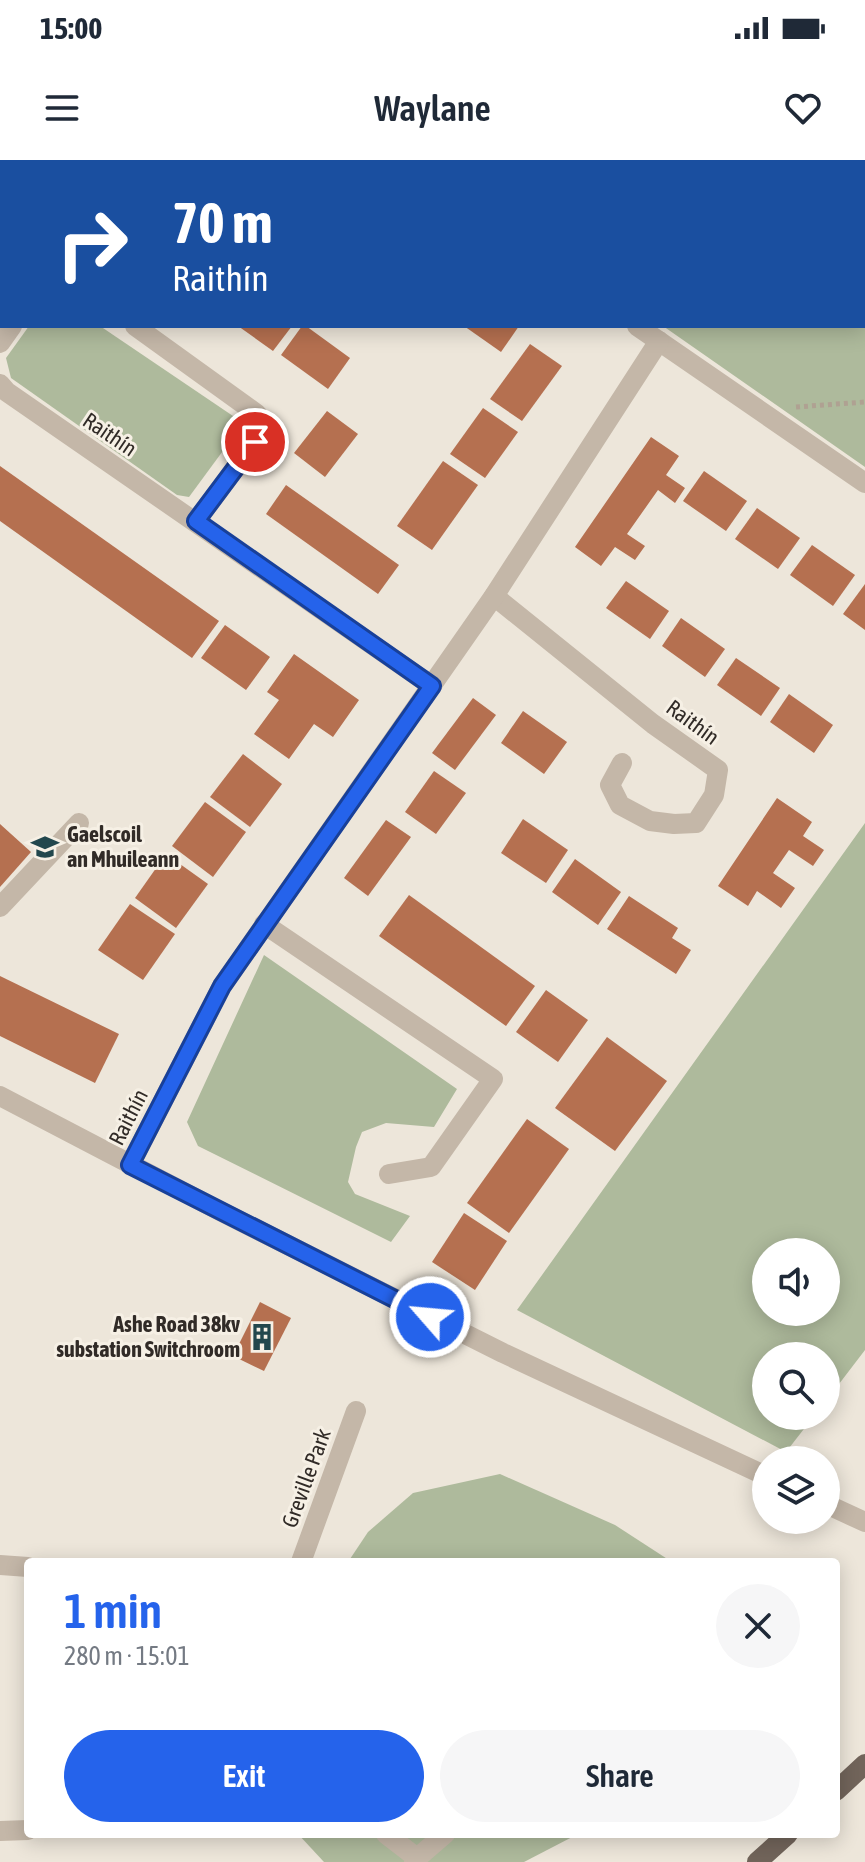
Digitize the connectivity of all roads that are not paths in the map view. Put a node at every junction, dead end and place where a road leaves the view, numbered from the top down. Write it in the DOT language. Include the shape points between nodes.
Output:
graph roads {
  1 [pos="138,328"];
  2 [pos="640,328"];
  3 [pos="659,341"];
  4 [pos="0,384"];
  5 [pos="865,483"];
  6 [pos="196,521"];
  7 [pos="494,596"];
  8 [pos="432,686"];
  9 [pos="622,763"];
  10 [pos="79,823"];
  11 [pos="0,907"];
  12 [pos="264,924"];
  13 [pos="0,1096"];
  14 [pos="130,1165"];
  15 [pos="389,1174"];
  16 [pos="356,1411"];
  17 [pos="752,1469"];
  18 [pos="840,1510"];
  19 [pos="865,1522"];
  20 [pos="302,1558"];
  21 [pos="0,1565"];
  22 [pos="24,1567"];
  23 [pos="865,1764"];
  24 [pos="840,1787"];
  25 [pos="24,1830"];
  26 [pos="0,1831"];
  27 [pos="391,1838"];
  28 [pos="441,1838"];
  29 [pos="784,1838"];
  30 [pos="416,1860"];
  31 [pos="757,1862"];
  1 -- 6 [label="street" via="257,414 255,442"];
  2 -- 3 [label="street"];
  3 -- 5 [label="street"];
  3 -- 7 [label="street, Raithín"];
  4 -- 6 [label="street, Raithín"];
  6 -- 8 [label="street, Raithín"];
  7 -- 8 [label="street, Raithín"];
  7 -- 9 [label="street, Raithín" via="718,770 714,795 696,823 650,821 620,805 610,785"];
  8 -- 12 [label="street, Raithín"];
  10 -- 11 [label="street"];
  12 -- 14 [label="street, Raithín" via="222,986"];
  12 -- 15 [label="street" via="493,1079 431,1167"];
  13 -- 14 [label="street"];
  14 -- 17 [label="street" via="503,1353"];
  16 -- 20 [label="street, Greville Park"];
  18 -- 19 [label="street"];
  21 -- 22 [label="street"];
  23 -- 24 [label="main road"];
  25 -- 26 [label="street"];
  27 -- 30 [label="street"];
  28 -- 30 [label="street"];
  29 -- 31 [label="main road"];
}
